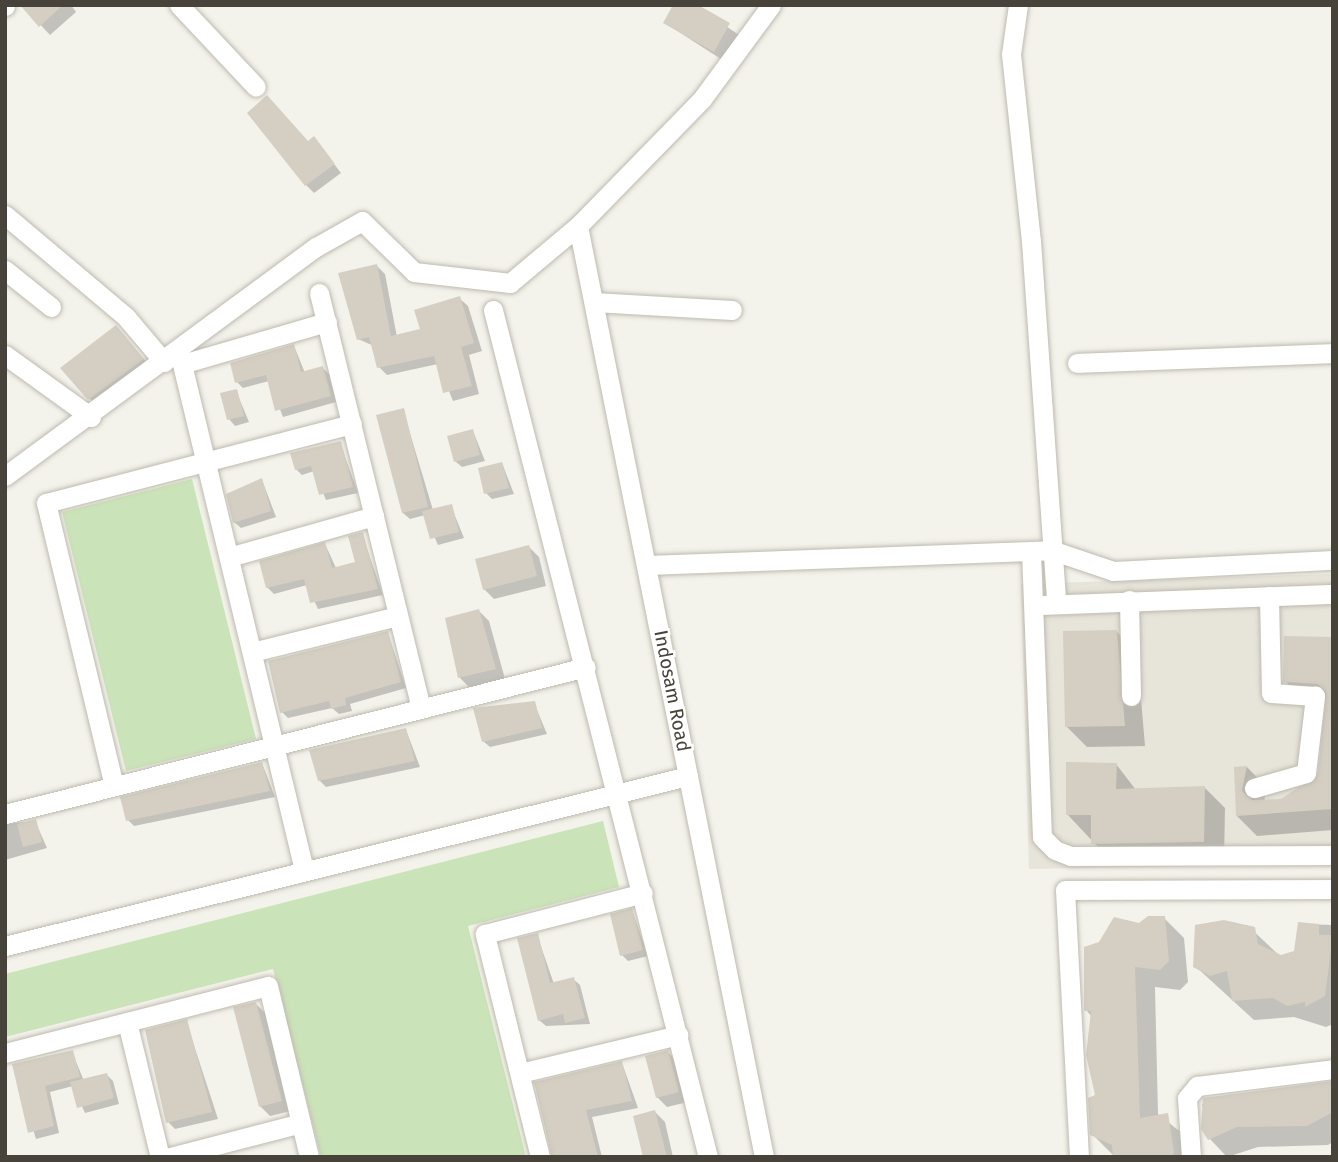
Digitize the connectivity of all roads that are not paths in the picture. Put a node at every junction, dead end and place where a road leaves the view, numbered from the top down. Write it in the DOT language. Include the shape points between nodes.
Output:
graph roads {
  1 [pos="179,5"];
  2 [pos="771,5"];
  3 [pos="1015,6"];
  4 [pos="256,87"];
  5 [pos="5,215"];
  6 [pos="578,226"];
  7 [pos="5,270"];
  8 [pos="319,293"];
  9 [pos="594,302"];
  10 [pos="51,307"];
  11 [pos="493,310"];
  12 [pos="732,310"];
  13 [pos="327,322"];
  14 [pos="1333,353"];
  15 [pos="5,355"];
  16 [pos="164,362"];
  17 [pos="1077,363"];
  18 [pos="91,417"];
  19 [pos="352,424"];
  20 [pos="206,461"];
  21 [pos="5,476"];
  22 [pos="374,516"];
  23 [pos="1041,550"];
  24 [pos="229,557"];
  25 [pos="1333,560"];
  26 [pos="647,565"];
  27 [pos="1333,594"];
  28 [pos="1269,596"];
  29 [pos="1129,600"];
  30 [pos="1046,604"];
  31 [pos="398,616"];
  32 [pos="252,652"];
  33 [pos="586,667"];
  34 [pos="1131,695"];
  35 [pos="421,709"];
  36 [pos="274,746"];
  37 [pos="688,776"];
  38 [pos="114,786"];
  39 [pos="1254,788"];
  40 [pos="619,791"];
  41 [pos="5,814"];
  42 [pos="1333,855"];
  43 [pos="304,870"];
  44 [pos="1333,889"];
  45 [pos="643,893"];
  46 [pos="5,946"];
  47 [pos="127,1022"];
  48 [pos="678,1035"];
  49 [pos="5,1053"];
  50 [pos="1333,1069"];
  51 [pos="520,1073"];
  52 [pos="301,1123"];
  53 [pos="160,1157"];
  54 [pos="170,1157"];
  55 [pos="309,1157"];
  56 [pos="540,1157"];
  57 [pos="708,1157"];
  58 [pos="764,1157"];
  59 [pos="1079,1157"];
  60 [pos="1191,1157"];
  1 -- 4 [label="street"];
  2 -- 6 [label="street" via="702,99"];
  3 -- 23 [label="street" via="1011,54 1031,241"];
  5 -- 16 [label="street" via="126,317"];
  6 -- 9 [label="street, Indosam Road"];
  6 -- 16 [label="street" via="510,283 414,272 362,221 316,247"];
  7 -- 10 [label="street"];
  8 -- 13 [label="street"];
  9 -- 12 [label="street"];
  9 -- 26 [label="street, Indosam Road"];
  11 -- 33 [label="street"];
  13 -- 19 [label="street"];
  13 -- 20 [label="street" via="182,364"];
  14 -- 17 [label="street"];
  15 -- 18 [label="street"];
  16 -- 18 [label="street"];
  18 -- 21 [label="street"];
  19 -- 20 [label="street"];
  19 -- 22 [label="street"];
  20 -- 24 [label="street"];
  20 -- 38 [label="street" via="46,503"];
  22 -- 24 [label="street"];
  22 -- 31 [label="street"];
  23 -- 25 [label="street" via="1113,571"];
  23 -- 26 [label="street"];
  23 -- 30 [label="street"];
  24 -- 32 [label="street"];
  26 -- 37 [label="street, Indosam Road"];
  27 -- 28 [label="street"];
  28 -- 29 [label="street"];
  28 -- 39 [label="street" via="1271,693 1315,696 1306,773"];
  29 -- 30 [label="street"];
  29 -- 34 [label="street"];
  30 -- 42 [label="street" via="1042,838 1055,850 1072,856"];
  31 -- 32 [label="street"];
  31 -- 35 [label="street"];
  32 -- 36 [label="street"];
  33 -- 35 [label="street"];
  33 -- 40 [label="street"];
  35 -- 36 [label="street"];
  36 -- 38 [label="street"];
  36 -- 43 [label="street"];
  37 -- 40 [label="street"];
  37 -- 58 [label="street, Indosam Road"];
  38 -- 41 [label="street"];
  40 -- 43 [label="street"];
  40 -- 45 [label="street"];
  43 -- 46 [label="street"];
  44 -- 59 [label="street" via="1065,890"];
  45 -- 48 [label="street"];
  45 -- 51 [label="street" via="485,934"];
  47 -- 49 [label="street"];
  47 -- 52 [label="street" via="268,986"];
  47 -- 53 [label="street"];
  48 -- 51 [label="street"];
  48 -- 57 [label="street"];
  50 -- 60 [label="street" via="1197,1086 1187,1098"];
  51 -- 56 [label="street"];
  52 -- 54 [label="street"];
  52 -- 55 [label="street"];
}
